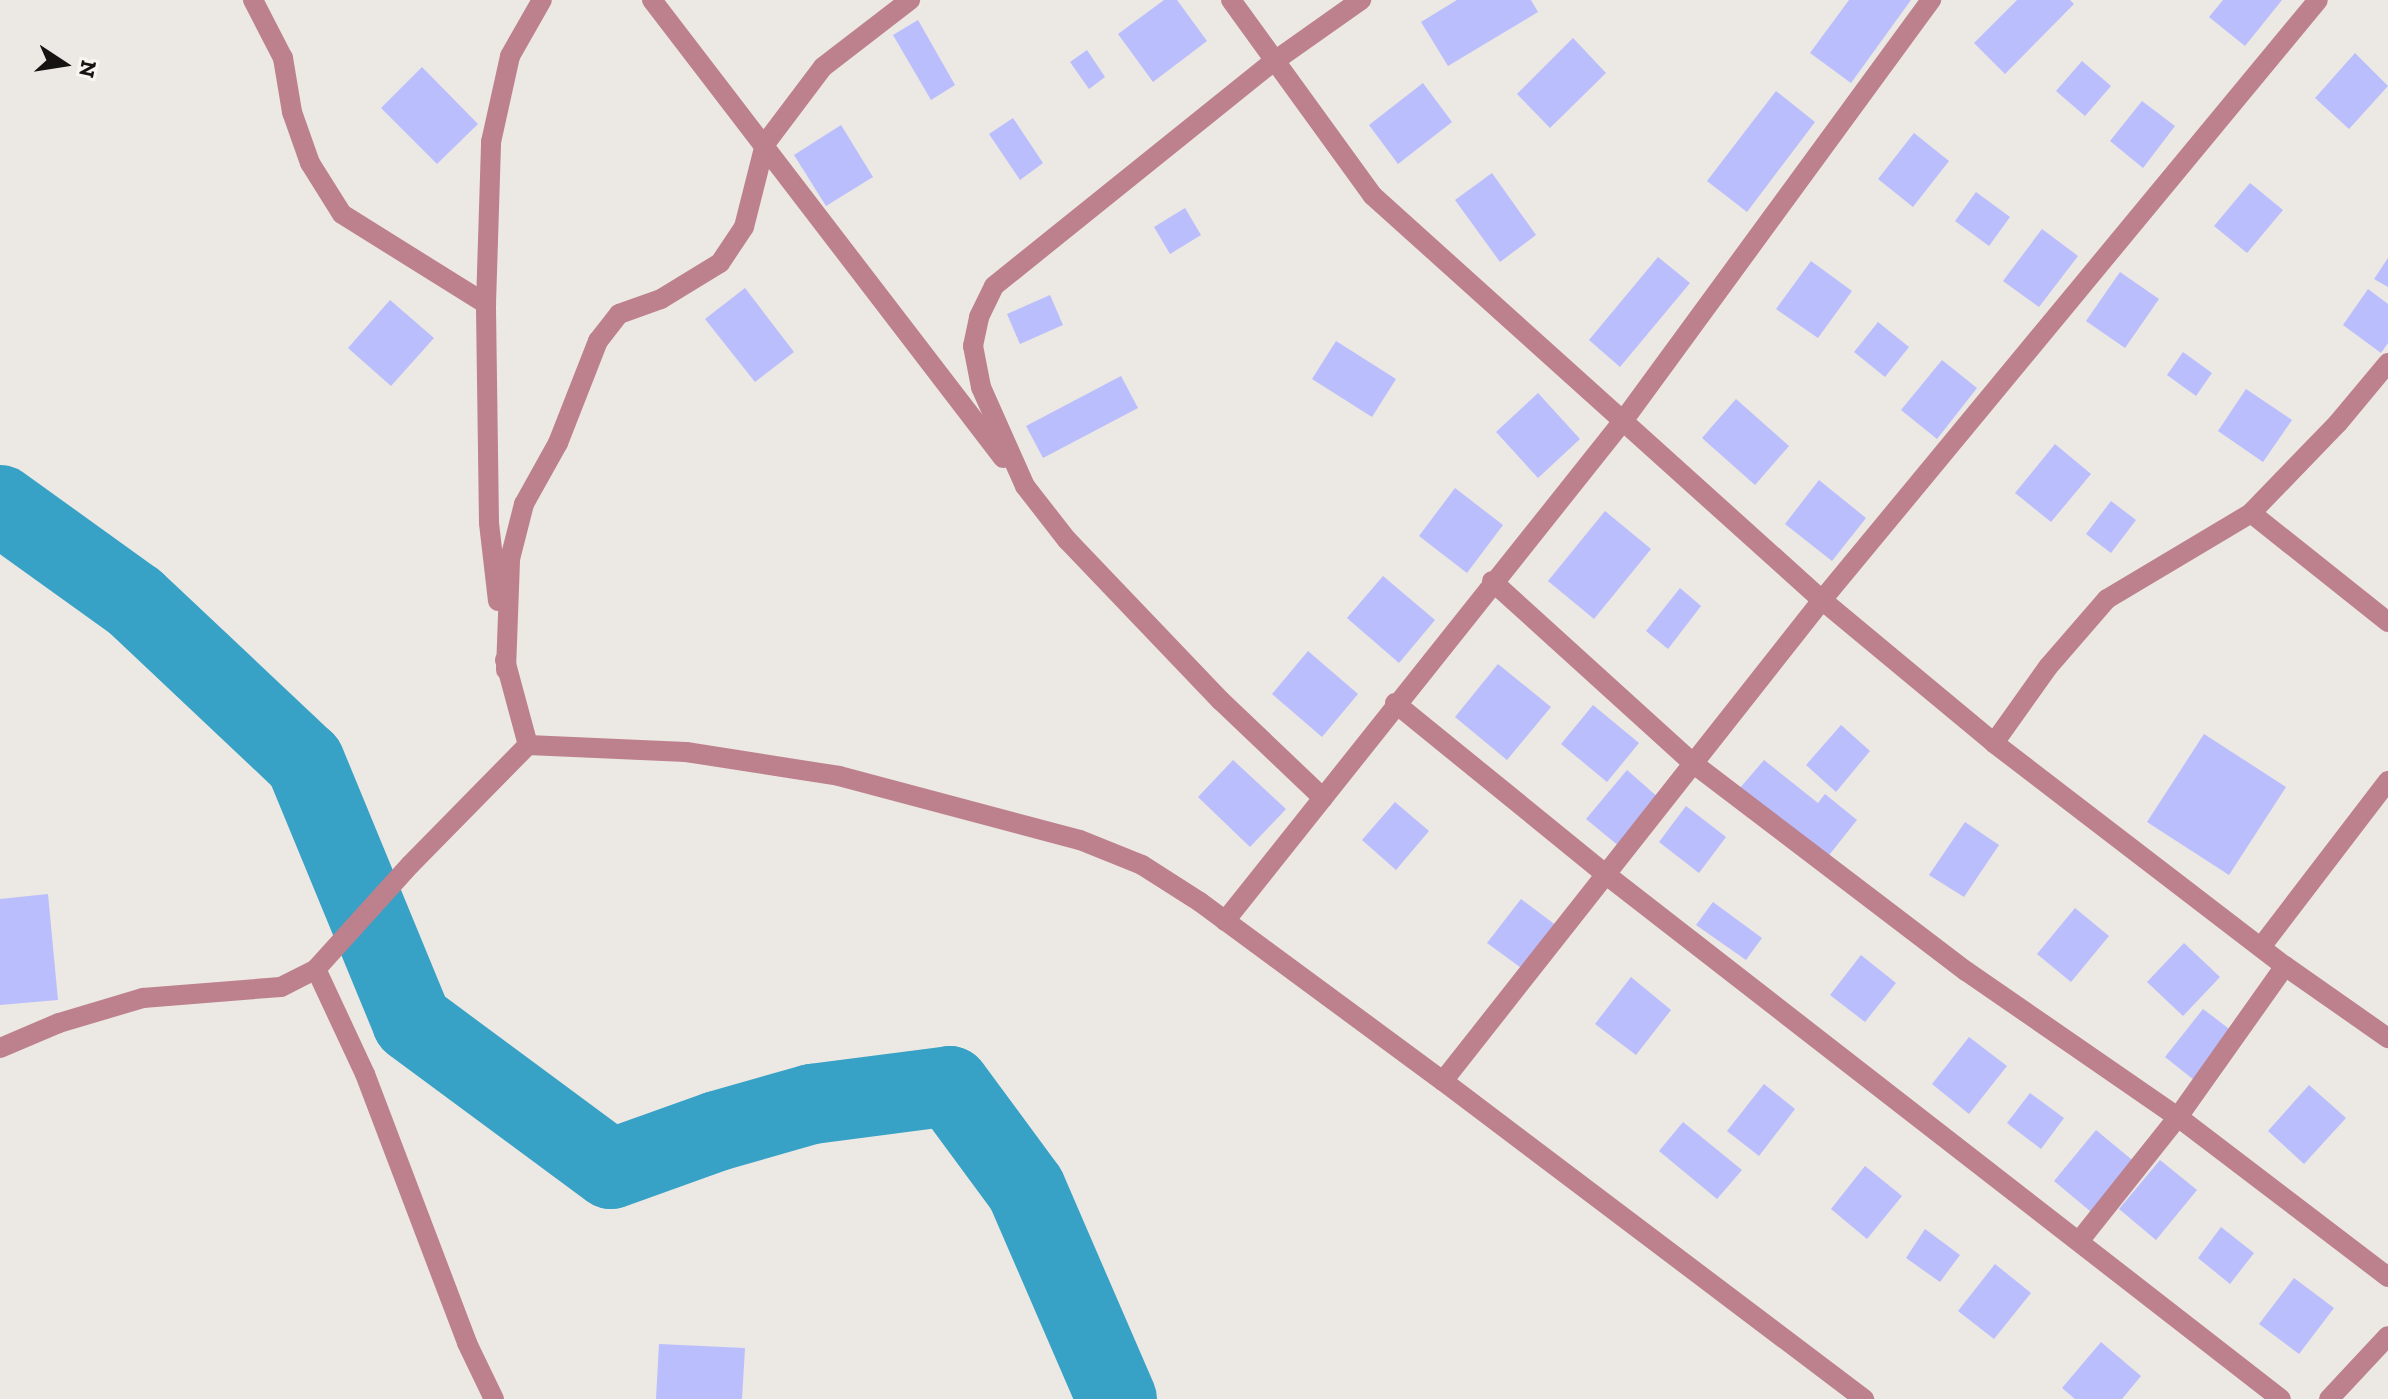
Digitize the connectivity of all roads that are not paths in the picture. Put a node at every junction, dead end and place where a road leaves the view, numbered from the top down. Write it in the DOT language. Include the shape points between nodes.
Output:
graph roads {
  1 [pos="253,0"];
  2 [pos="542,0"];
  3 [pos="652,0"];
  4 [pos="910,0"];
  5 [pos="1231,0"];
  6 [pos="1361,0"];
  7 [pos="1931,0"];
  8 [pos="2318,0"];
  9 [pos="1273,62"];
  10 [pos="765,144"];
  11 [pos="486,304"];
  12 [pos="2388,363"];
  13 [pos="1623,421"];
  14 [pos="1025,486"];
  15 [pos="2251,513"];
  16 [pos="1492,581"];
  17 [pos="1822,600"];
  18 [pos="2388,622"];
  19 [pos="506,670"];
  20 [pos="1395,703"];
  21 [pos="1994,743"];
  22 [pos="528,745"];
  23 [pos="1694,764"];
  24 [pos="2388,781"];
  25 [pos="1323,798"];
  26 [pos="1604,873"];
  27 [pos="1225,921"];
  28 [pos="2261,947"];
  29 [pos="2285,966"];
  30 [pos="316,969"];
  31 [pos="2388,1038"];
  32 [pos="0,1048"];
  33 [pos="1443,1081"];
  34 [pos="2178,1117"];
  35 [pos="2080,1240"];
  36 [pos="2388,1277"];
  37 [pos="2388,1336"];
  38 [pos="494,1399"];
  39 [pos="1864,1399"];
  40 [pos="2281,1399"];
  41 [pos="2329,1399"];
  1 -- 11 [label="street" via="283,58 292,112 310,163 342,214"];
  2 -- 11 [label="street" via="510,56 491,142"];
  3 -- 10 [label="street"];
  4 -- 10 [label="street" via="823,67"];
  5 -- 9 [label="street"];
  6 -- 9 [label="street"];
  7 -- 13 [label="street"];
  8 -- 17 [label="street"];
  9 -- 13 [label="street" via="1372,195"];
  9 -- 14 [label="street" via="994,286 973,346 981,387"];
  10 -- 14 [label="street"];
  10 -- 19 [label="street" via="744,227 720,263 661,299 619,314 598,341 558,443 524,504 510,559"];
  11 -- 19 [label="street" via="489,523"];
  12 -- 15 [label="street"];
  13 -- 16 [label="street"];
  13 -- 17 [label="street"];
  14 -- 25 [label="street" via="1142,621"];
  15 -- 18 [label="street"];
  15 -- 21 [label="street" via="2107,599 2048,667"];
  16 -- 20 [label="street"];
  16 -- 23 [label="street"];
  17 -- 21 [label="street"];
  17 -- 23 [label="street"];
  19 -- 22 [label="street"];
  20 -- 25 [label="street"];
  20 -- 26 [label="street"];
  21 -- 28 [label="street"];
  22 -- 27 [label="street" via="686,752 839,776 1080,840 1142,865"];
  22 -- 30 [label="street"];
  23 -- 26 [label="street"];
  23 -- 34 [label="street" via="1966,971"];
  24 -- 28 [label="street"];
  25 -- 27 [label="street"];
  26 -- 33 [label="street"];
  26 -- 35 [label="street"];
  27 -- 33 [label="street"];
  28 -- 29 [label="street"];
  29 -- 31 [label="street"];
  29 -- 34 [label="street"];
  30 -- 32 [label="street" via="281,987 143,998 59,1023"];
  30 -- 38 [label="street" via="365,1074 467,1343"];
  33 -- 39 [label="street"];
  34 -- 35 [label="street"];
  34 -- 36 [label="street"];
  35 -- 40 [label="street"];
  37 -- 41 [label="street"];
}
